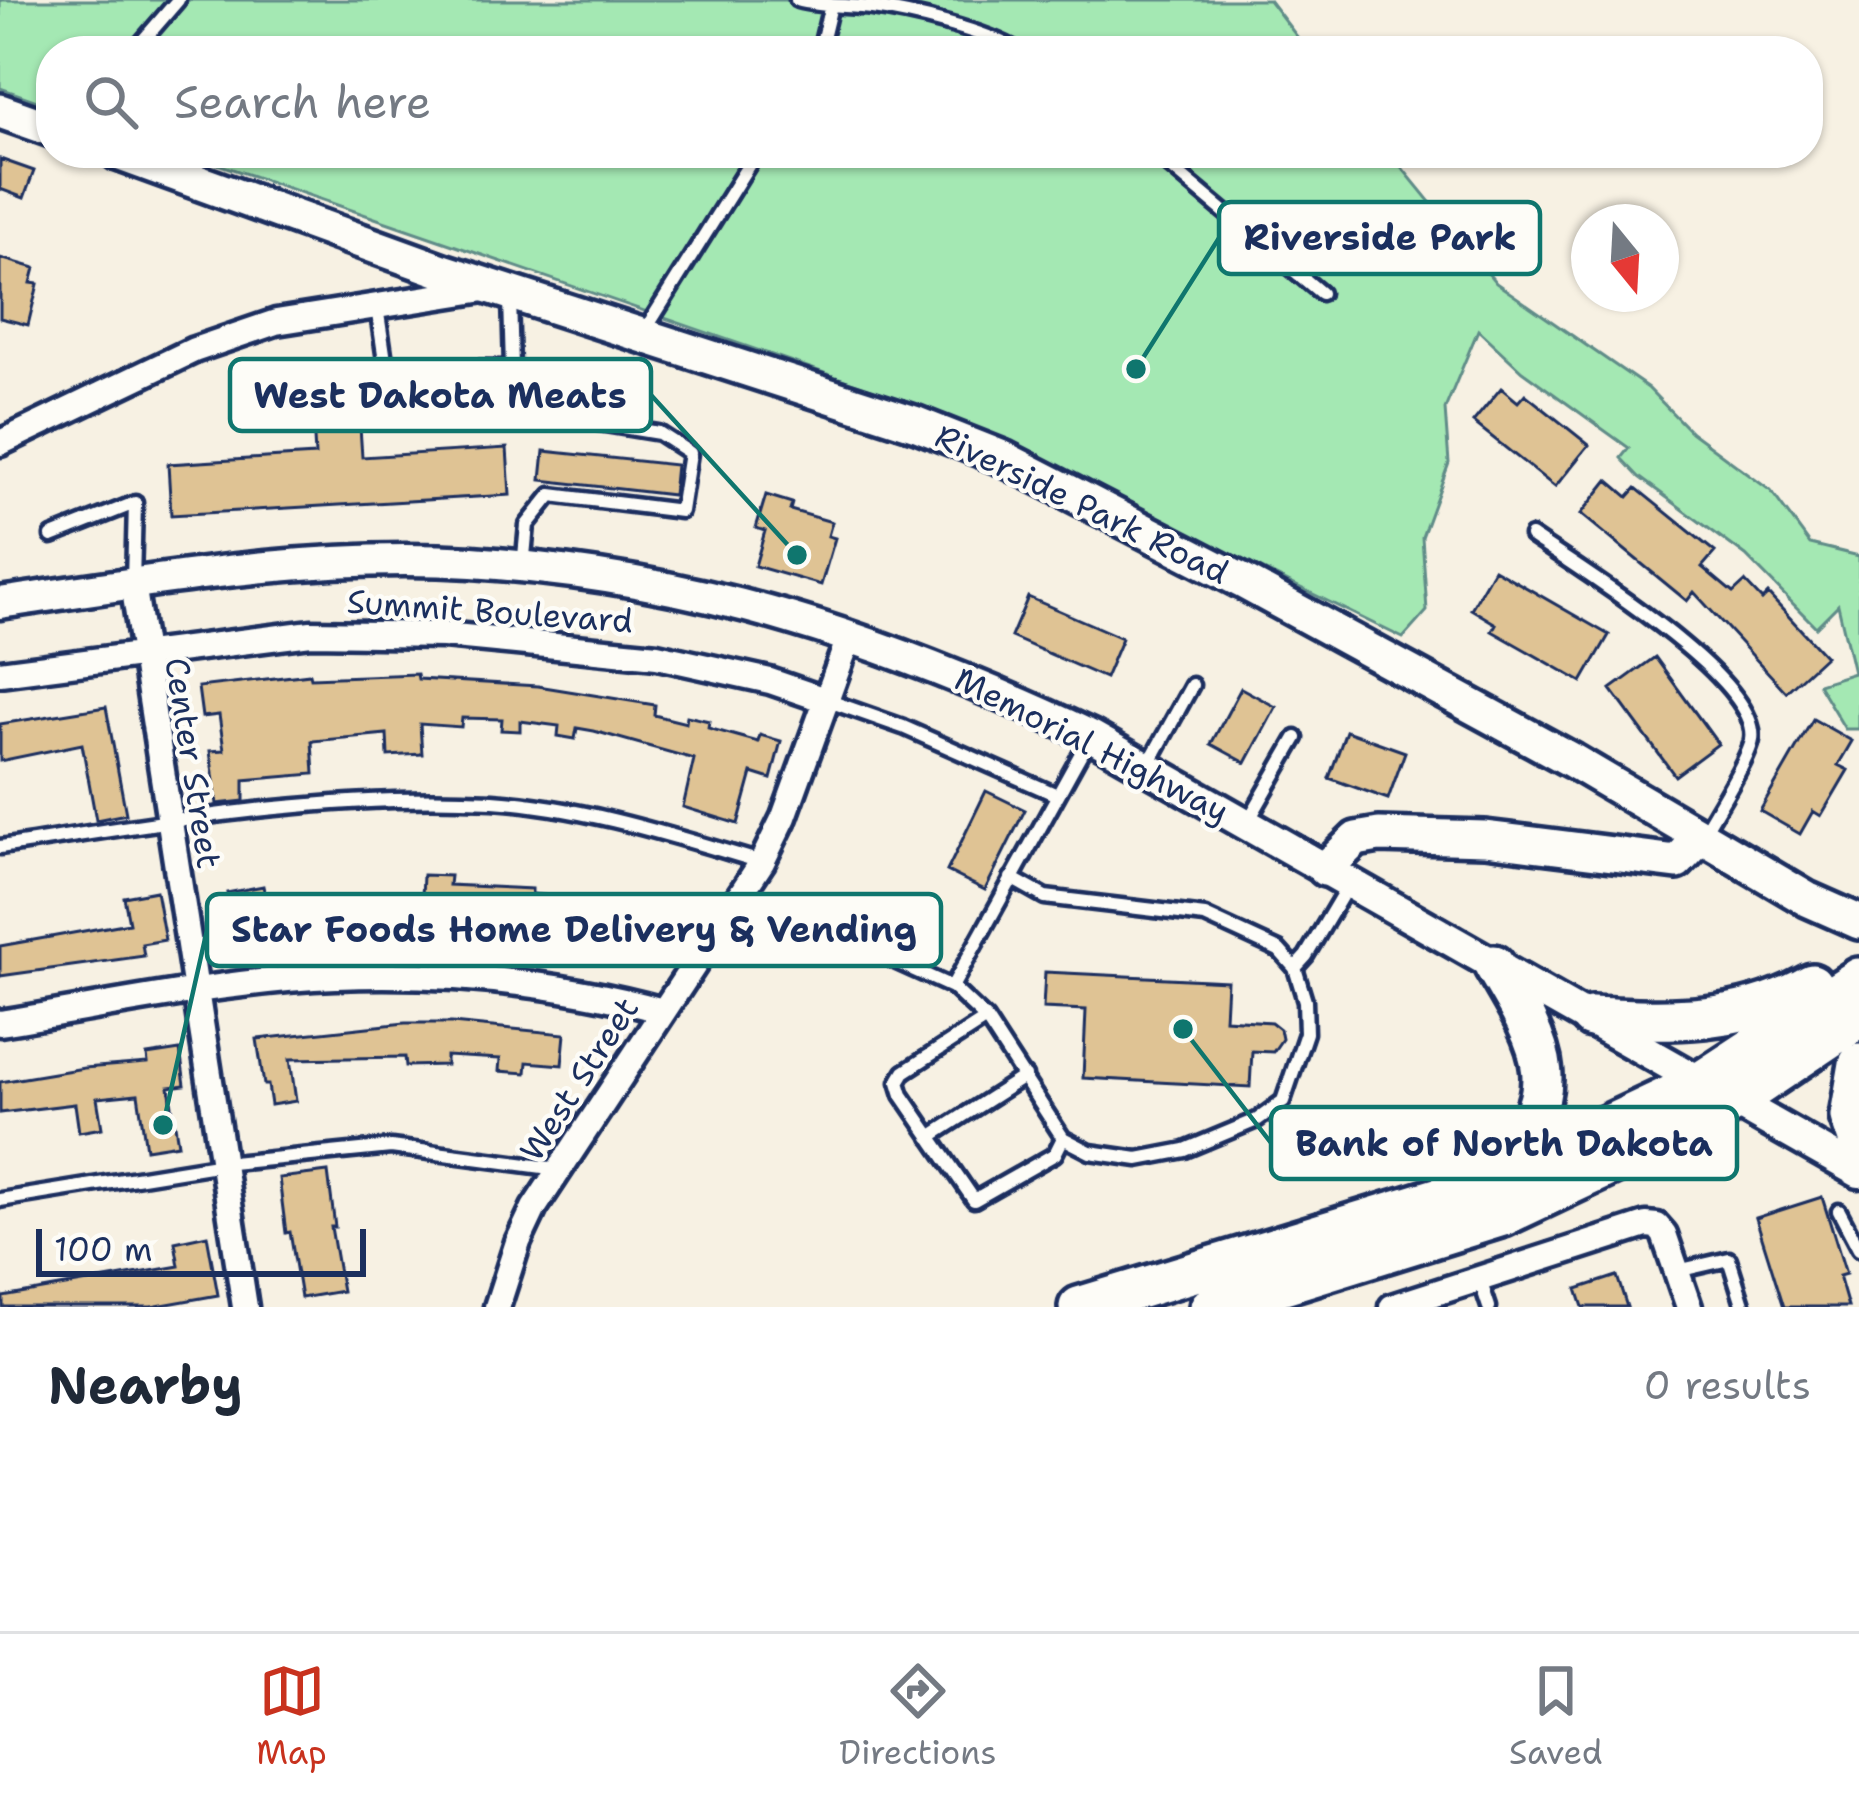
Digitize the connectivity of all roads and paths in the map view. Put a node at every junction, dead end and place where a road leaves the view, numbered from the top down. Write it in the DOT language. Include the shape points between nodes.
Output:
graph roads {
  1 [pos="178,0"];
  2 [pos="796,0"];
  3 [pos="831,5"];
  4 [pos="147,36"];
  5 [pos="824,36"];
  6 [pos="988,36"];
  7 [pos="0,111"];
  8 [pos="36,124"];
  9 [pos="160,168"];
  10 [pos="747,168"];
  11 [pos="1172,168"];
  12 [pos="502,290"];
  13 [pos="1321,293"];
  14 [pos="377,306"];
  15 [pos="641,336"];
  16 [pos="512,368"];
  17 [pos="0,443"];
  18 [pos="52,536"];
  19 [pos="1531,536"];
  20 [pos="524,568"];
  21 [pos="134,584"];
  22 [pos="0,604"];
  23 [pos="850,634"];
  24 [pos="144,654"];
  25 [pos="0,673"];
  26 [pos="1192,685"];
  27 [pos="828,701"];
  28 [pos="1091,736"];
  29 [pos="1296,738"];
  30 [pos="1146,768"];
  31 [pos="1057,795"];
  32 [pos="169,821"];
  33 [pos="1246,824"];
  34 [pos="1702,836"];
  35 [pos="0,848"];
  36 [pos="762,862"];
  37 [pos="1337,876"];
  38 [pos="1011,878"];
  39 [pos="745,893"];
  40 [pos="1859,922"];
  41 [pos="1859,958"];
  42 [pos="1493,965"];
  43 [pos="1295,968"];
  44 [pos="952,987"];
  45 [pos="195,993"];
  46 [pos="1840,1001"];
  47 [pos="663,1011"];
  48 [pos="1591,1017"];
  49 [pos="986,1018"];
  50 [pos="0,1023"];
  51 [pos="1859,1064"];
  52 [pos="1025,1076"];
  53 [pos="1717,1092"];
  54 [pos="930,1137"];
  55 [pos="1063,1138"];
  56 [pos="1859,1142"];
  57 [pos="222,1164"];
  58 [pos="559,1170"];
  59 [pos="1859,1172"];
  60 [pos="1483,1184"];
  61 [pos="0,1200"];
  62 [pos="1839,1211"];
  63 [pos="1859,1249"];
  64 [pos="1677,1271"];
  65 [pos="1480,1279"];
  66 [pos="245,1307"];
  67 [pos="497,1307"];
  68 [pos="1078,1307"];
  69 [pos="1210,1307"];
  70 [pos="1392,1307"];
  71 [pos="1489,1307"];
  72 [pos="1689,1307"];
  73 [pos="1744,1307"];
  1 -- 4 [label="lane"];
  2 -- 3 [label="lane"];
  3 -- 5 [label="lane"];
  3 -- 6 [label="lane"];
  7 -- 8 [label="main road"];
  9 -- 12 [label="main road, Riverside Park Road"];
  10 -- 15 [label="lane"];
  11 -- 13 [label="lane"];
  12 -- 14 [label="street"];
  12 -- 15 [label="main road, Riverside Park Road"];
  12 -- 16 [label="lane"];
  14 -- 16 [label="lane" via="386,367"];
  14 -- 17 [label="street" via="276,322 194,350"];
  15 -- 34 [label="main road, Riverside Park Road" via="1003,458"];
  16 -- 20 [label="lane" via="544,414 659,433 690,453 681,511 551,495 526,524"];
  18 -- 21 [label="lane" via="135,503"];
  19 -- 34 [label="lane" via="1672,636 1747,710 1752,740"];
  20 -- 21 [label="street, Memorial Highway" via="380,561"];
  20 -- 23 [label="street, Memorial Highway" via="682,589"];
  21 -- 22 [label="street, Memorial Highway"];
  21 -- 24 [label="street, Center Street"];
  23 -- 27 [label="street, West Street"];
  23 -- 28 [label="street, Memorial Highway"];
  24 -- 25 [label="street, Summit Boulevard"];
  24 -- 27 [label="street, Summit Boulevard" via="311,632 444,635 658,656"];
  24 -- 32 [label="street, Center Street"];
  26 -- 30 [label="lane"];
  27 -- 31 [label="lane"];
  27 -- 36 [label="street, West Street"];
  28 -- 30 [label="street, Memorial Highway"];
  28 -- 31 [label="lane"];
  29 -- 33 [label="lane"];
  30 -- 33 [label="street, Memorial Highway"];
  31 -- 38 [label="lane"];
  32 -- 35 [label="lane"];
  32 -- 36 [label="lane" via="374,800 495,801 606,817"];
  32 -- 45 [label="street, Center Street"];
  33 -- 37 [label="street, Memorial Highway"];
  34 -- 37 [label="main road" via="1677,862 1485,838 1379,835 1356,839"];
  34 -- 40 [label="main road, Riverside Park Road"];
  36 -- 39 [label="street, West Street"];
  37 -- 42 [label="street, Memorial Highway"];
  37 -- 43 [label="lane"];
  38 -- 43 [label="lane" via="1045,897 1205,916 1265,942"];
  38 -- 44 [label="lane"];
  39 -- 44 [label="lane"];
  39 -- 47 [label="street, West Street"];
  41 -- 46 [label="main road"];
  42 -- 48 [label="street, Memorial Highway"];
  42 -- 60 [label="main road" via="1534,1035 1542,1094 1519,1145"];
  43 -- 55 [label="lane" via="1304,1043 1283,1101 1185,1150 1138,1159 1090,1152"];
  44 -- 49 [label="lane"];
  45 -- 47 [label="street" via="334,976 471,979 603,994"];
  45 -- 50 [label="street"];
  45 -- 57 [label="street, Center Street"];
  46 -- 48 [label="main road" via="1696,1020"];
  46 -- 53 [label="main road"];
  47 -- 58 [label="street, West Street"];
  48 -- 53 [label="street, Memorial Highway"];
  49 -- 52 [label="lane"];
  49 -- 54 [label="lane" via="898,1082"];
  51 -- 56 [label="main road" via="1850,1116"];
  52 -- 54 [label="lane"];
  52 -- 55 [label="lane"];
  53 -- 59 [label="street, Memorial Highway"];
  53 -- 60 [label="main road"];
  53 -- 69 [label="main road" via="1666,1139 1503,1216"];
  54 -- 55 [label="lane" via="974,1200 1055,1154"];
  57 -- 58 [label="lane" via="391,1147"];
  57 -- 61 [label="lane"];
  57 -- 66 [label="street, Center Street"];
  58 -- 67 [label="street, West Street" via="518,1242"];
  60 -- 68 [label="main road"];
  62 -- 63 [label="lane"];
  64 -- 65 [label="street" via="1657,1226"];
  64 -- 72 [label="street"];
  64 -- 73 [label="lane" via="1729,1259"];
  65 -- 70 [label="street"];
  65 -- 71 [label="lane"];
}
